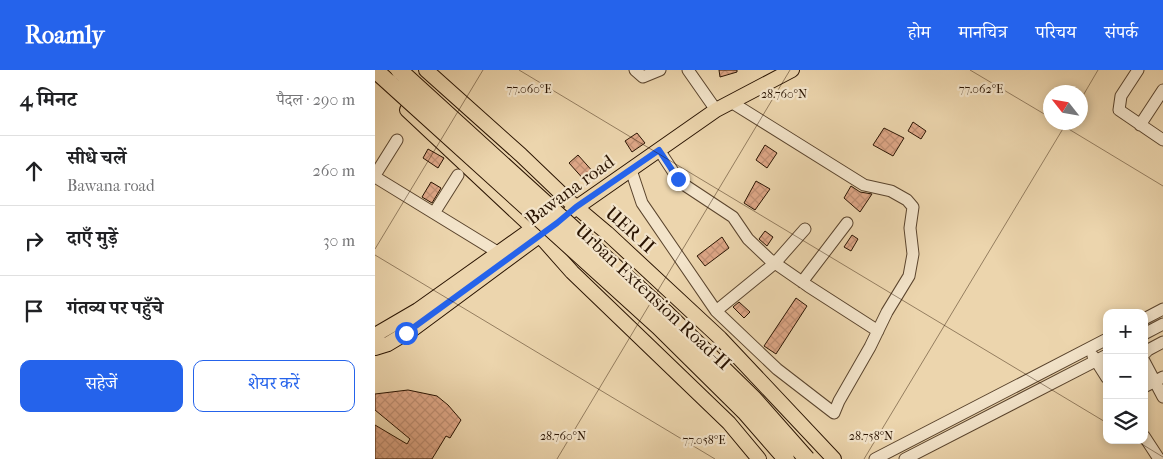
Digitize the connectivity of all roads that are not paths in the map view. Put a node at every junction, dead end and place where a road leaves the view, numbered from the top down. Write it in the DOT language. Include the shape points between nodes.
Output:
graph roads {
  1 [pos="375,70"];
  2 [pos="399,70"];
  3 [pos="426,70"];
  4 [pos="635,70"];
  5 [pos="659,70"];
  6 [pos="688,70"];
  7 [pos="774,70"];
  8 [pos="793,70"];
  9 [pos="1138,70"];
  10 [pos="375,81"];
  11 [pos="1161,97"];
  12 [pos="731,102"];
  13 [pos="713,107"];
  14 [pos="1140,125"];
  15 [pos="397,140"];
  16 [pos="1163,140"];
  17 [pos="659,150"];
  18 [pos="631,170"];
  19 [pos="458,175"];
  20 [pos="375,176"];
  21 [pos="572,204"];
  22 [pos="435,213"];
  23 [pos="847,224"];
  24 [pos="805,228"];
  25 [pos="536,232"];
  26 [pos="499,253"];
  27 [pos="775,263"];
  28 [pos="802,282"];
  29 [pos="1163,309"];
  30 [pos="717,310"];
  31 [pos="1148,317"];
  32 [pos="1163,324"];
  33 [pos="878,331"];
  34 [pos="1148,332"];
  35 [pos="375,335"];
  36 [pos="1103,341"];
  37 [pos="1163,342"];
  38 [pos="375,348"];
  39 [pos="1088,349"];
  40 [pos="1148,350"];
  41 [pos="1103,357"];
  42 [pos="1096,361"];
  43 [pos="1148,369"];
  44 [pos="1103,372"];
  45 [pos="1154,382"];
  46 [pos="1163,397"];
  47 [pos="1148,442"];
  48 [pos="759,459"];
  49 [pos="786,459"];
  50 [pos="807,459"];
  51 [pos="833,459"];
  52 [pos="875,459"];
  53 [pos="905,459"];
  54 [pos="1159,459"];
  1 -- 49 [label="highway, Urban Extension Road-II, bridge" via="659,327 745,412"];
  2 -- 50 [label="highway, Urban Extension Road-II, bridge" via="667,314 754,399"];
  3 -- 21 [label="main road, UER II"];
  4 -- 5 [label="street" via="643,77"];
  6 -- 13 [label="street"];
  7 -- 13 [label="main road, Bawana road"];
  8 -- 12 [label="main road, Bawana road"];
  9 -- 14 [label="street" via="1121,96 1118,107 1121,113"];
  10 -- 25 [label="main road"];
  11 -- 14 [label="street"];
  12 -- 13 [label="main road, Bawana road"];
  12 -- 33 [label="street" via="864,185 887,189 911,203 911,270"];
  13 -- 17 [label="main road, Bawana road"];
  13 -- 21 [label="main road, Bawana road"];
  14 -- 16 [label="street"];
  15 -- 20 [label="street"];
  17 -- 18 [label="main road, Bawana road"];
  17 -- 27 [label="street" via="680,182 733,217 748,239"];
  18 -- 21 [label="main road, Bawana road"];
  18 -- 30 [label="street" via="642,203"];
  19 -- 22 [label="street"];
  20 -- 22 [label="street"];
  21 -- 25 [label="main road, Bawana road"];
  21 -- 51 [label="main road, UER II" via="720,338"];
  22 -- 26 [label="street"];
  23 -- 28 [label="street"];
  24 -- 27 [label="street"];
  25 -- 26 [label="main road, Bawana road"];
  25 -- 38 [label="main road, Bawana road" via="413,329"];
  25 -- 48 [label="main road" via="572,272 729,423"];
  26 -- 35 [label="main road, Bawana road" via="418,310"];
  27 -- 28 [label="street"];
  27 -- 30 [label="street"];
  28 -- 33 [label="street"];
  29 -- 31 [label="street"];
  30 -- 33 [label="street" via="777,369 834,413"];
  32 -- 34 [label="street"];
  36 -- 39 [label="street"];
  37 -- 40 [label="street"];
  39 -- 42 [label="street"];
  39 -- 52 [label="street"];
  41 -- 42 [label="street"];
  42 -- 44 [label="street"];
  42 -- 53 [label="street"];
  43 -- 45 [label="street"];
  45 -- 46 [label="street"];
  47 -- 54 [label="street"];
}
